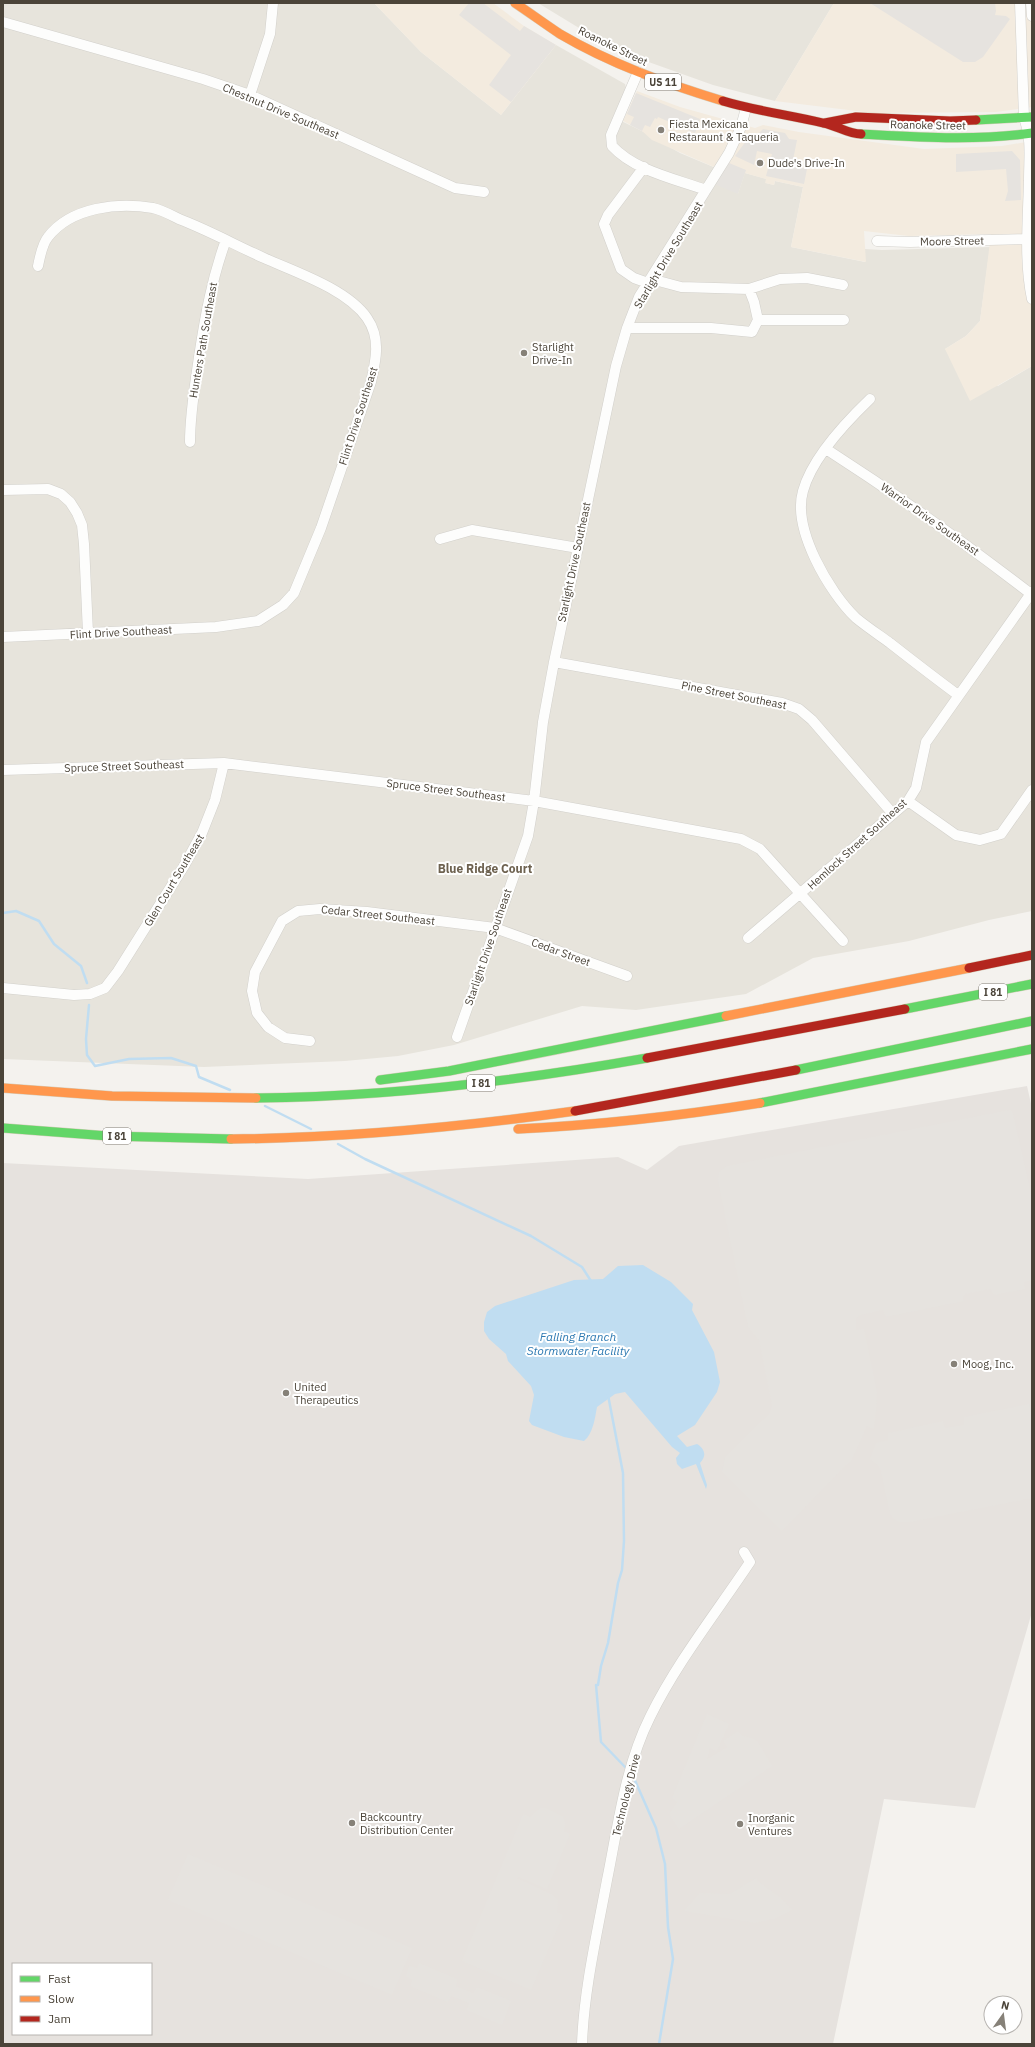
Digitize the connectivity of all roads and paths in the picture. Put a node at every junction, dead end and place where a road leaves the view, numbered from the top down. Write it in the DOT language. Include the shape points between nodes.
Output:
graph roads {
  1 [pos="273,3"];
  2 [pos="515,3"];
  3 [pos="1020,3"];
  4 [pos="1031,3"];
  5 [pos="1032,16"];
  6 [pos="3,22"];
  7 [pos="638,72"];
  8 [pos="250,95"];
  9 [pos="746,108"];
  10 [pos="1028,117"];
  11 [pos="825,123"];
  12 [pos="1031,132"];
  13 [pos="644,167"];
  14 [pos="706,190"];
  15 [pos="484,192"];
  16 [pos="1027,239"];
  17 [pos="226,240"];
  18 [pos="876,241"];
  19 [pos="38,266"];
  20 [pos="650,281"];
  21 [pos="843,285"];
  22 [pos="749,290"];
  23 [pos="1032,298"];
  24 [pos="758,320"];
  25 [pos="844,320"];
  26 [pos="627,328"];
  27 [pos="870,399"];
  28 [pos="190,442"];
  29 [pos="826,449"];
  30 [pos="3,490"];
  31 [pos="440,539"];
  32 [pos="578,548"];
  33 [pos="1031,593"];
  34 [pos="88,633"];
  35 [pos="3,636"];
  36 [pos="554,662"];
  37 [pos="958,695"];
  38 [pos="224,763"];
  39 [pos="3,770"];
  40 [pos="1032,790"];
  41 [pos="534,801"];
  42 [pos="908,801"];
  43 [pos="894,814"];
  44 [pos="801,894"];
  45 [pos="495,928"];
  46 [pos="748,938"];
  47 [pos="843,941"];
  48 [pos="1032,955"];
  49 [pos="627,976"];
  50 [pos="1032,984"];
  51 [pos="3,988"];
  52 [pos="1032,1021"];
  53 [pos="457,1037"];
  54 [pos="310,1041"];
  55 [pos="1032,1049"];
  56 [pos="372,1081"];
  57 [pos="176,1087"];
  58 [pos="3,1088"];
  59 [pos="38,1091"];
  60 [pos="3,1128"];
  61 [pos="424,1130"];
  62 [pos="744,1552"];
  63 [pos="582,2044"];
  1 -- 8 [label="street" via="270,34"];
  2 -- 7 [label="main road, Roanoke Street / US 11" via="583,46"];
  3 -- 10 [label="street"];
  4 -- 5 [label="street"];
  6 -- 8 [label="street, Chestnut Drive Southeast" via="203,79"];
  7 -- 9 [label="main road, Roanoke Street / US 11" via="689,92"];
  7 -- 13 [label="street" via="611,135 612,146 619,154"];
  8 -- 15 [label="street, Chestnut Drive Southeast" via="455,188"];
  9 -- 11 [label="main road, Roanoke Street / US 11"];
  9 -- 14 [label="street, Starlight Drive Southeast" via="741,127 729,153"];
  10 -- 11 [label="main road, Roanoke Street / US 11" via="950,121 856,117"];
  10 -- 12 [label="street"];
  11 -- 12 [label="main road, Roanoke Street / US 11" via="855,134 884,136 1003,137"];
  12 -- 16 [label="street"];
  13 -- 14 [label="street"];
  13 -- 20 [label="street" via="604,224 621,269 634,278"];
  14 -- 20 [label="street, Starlight Drive Southeast"];
  16 -- 18 [label="street, Moore Street"];
  16 -- 23 [label="street"];
  17 -- 19 [label="street, Flint Drive Southeast" via="154,209 116,206 83,213 62,223 47,238"];
  17 -- 28 [label="street, Hunters Path Southeast" via="218,260 207,306 190,417"];
  17 -- 34 [label="street, Flint Drive Southeast" via="331,289 368,318 376,336 376,359 371,382 321,528 294,593 283,605 258,621 216,627"];
  20 -- 22 [label="street" via="681,287"];
  20 -- 26 [label="street, Starlight Drive Southeast" via="639,297"];
  21 -- 22 [label="street" via="807,278 780,279"];
  22 -- 24 [label="street"];
  24 -- 25 [label="street"];
  24 -- 26 [label="street" via="752,332 712,328"];
  26 -- 32 [label="street, Starlight Drive Southeast" via="616,366"];
  27 -- 29 [label="street" via="853,415"];
  29 -- 33 [label="street, Warrior Drive Southeast" via="870,477"];
  29 -- 37 [label="street" via="811,469 802,491 800,513 805,536 824,577 856,617"];
  30 -- 34 [label="street" via="48,489 61,494 77,513 82,525 84,544"];
  31 -- 32 [label="street" via="472,530"];
  32 -- 36 [label="street, Starlight Drive Southeast"];
  33 -- 37 [label="street, Hemlock Street Southeast"];
  34 -- 35 [label="street, Flint Drive Southeast"];
  36 -- 41 [label="street, Starlight Drive Southeast" via="543,722"];
  36 -- 43 [label="street, Pine Street Southeast" via="782,703 799,709 812,720"];
  37 -- 42 [label="street, Hemlock Street Southeast" via="926,742 916,788"];
  38 -- 39 [label="street, Spruce Street Southeast"];
  38 -- 41 [label="street, Spruce Street Southeast"];
  38 -- 51 [label="street, Glen Court Southeast" via="215,800 202,833 184,866 105,988 90,994 74,995"];
  40 -- 42 [label="street" via="1001,834 980,840 956,835"];
  41 -- 44 [label="street, Spruce Street Southeast" via="741,839 760,849"];
  41 -- 45 [label="street, Starlight Drive Southeast" via="528,836"];
  42 -- 43 [label="street, Hemlock Street Southeast"];
  43 -- 44 [label="street, Hemlock Street Southeast"];
  44 -- 46 [label="street, Hemlock Street Southeast"];
  44 -- 47 [label="street, Spruce Street Southeast"];
  45 -- 49 [label="street, Cedar Street"];
  45 -- 53 [label="street, Starlight Drive Southeast"];
  45 -- 54 [label="street, Cedar Street Southeast" via="367,912 320,909 298,911 282,921 255,972 252,991 258,1013 268,1027 285,1038"];
  48 -- 56 [label="main road" via="494,1063"];
  50 -- 59 [label="main road, I 81" via="621,1063 539,1077 442,1088 339,1096 260,1098 131,1097"];
  52 -- 61 [label="main road, I 81" via="623,1103"];
  55 -- 61 [label="main road" via="770,1101 657,1120 561,1128"];
  57 -- 59 [label="main road"];
  58 -- 59 [label="main road, I 81"];
  60 -- 61 [label="main road, I 81" via="88,1135 186,1138 297,1137"];
  62 -- 63 [label="street, Technology Drive" via="750,1562 685,1658 650,1717 636,1752 626,1788 588,1977"];
}
